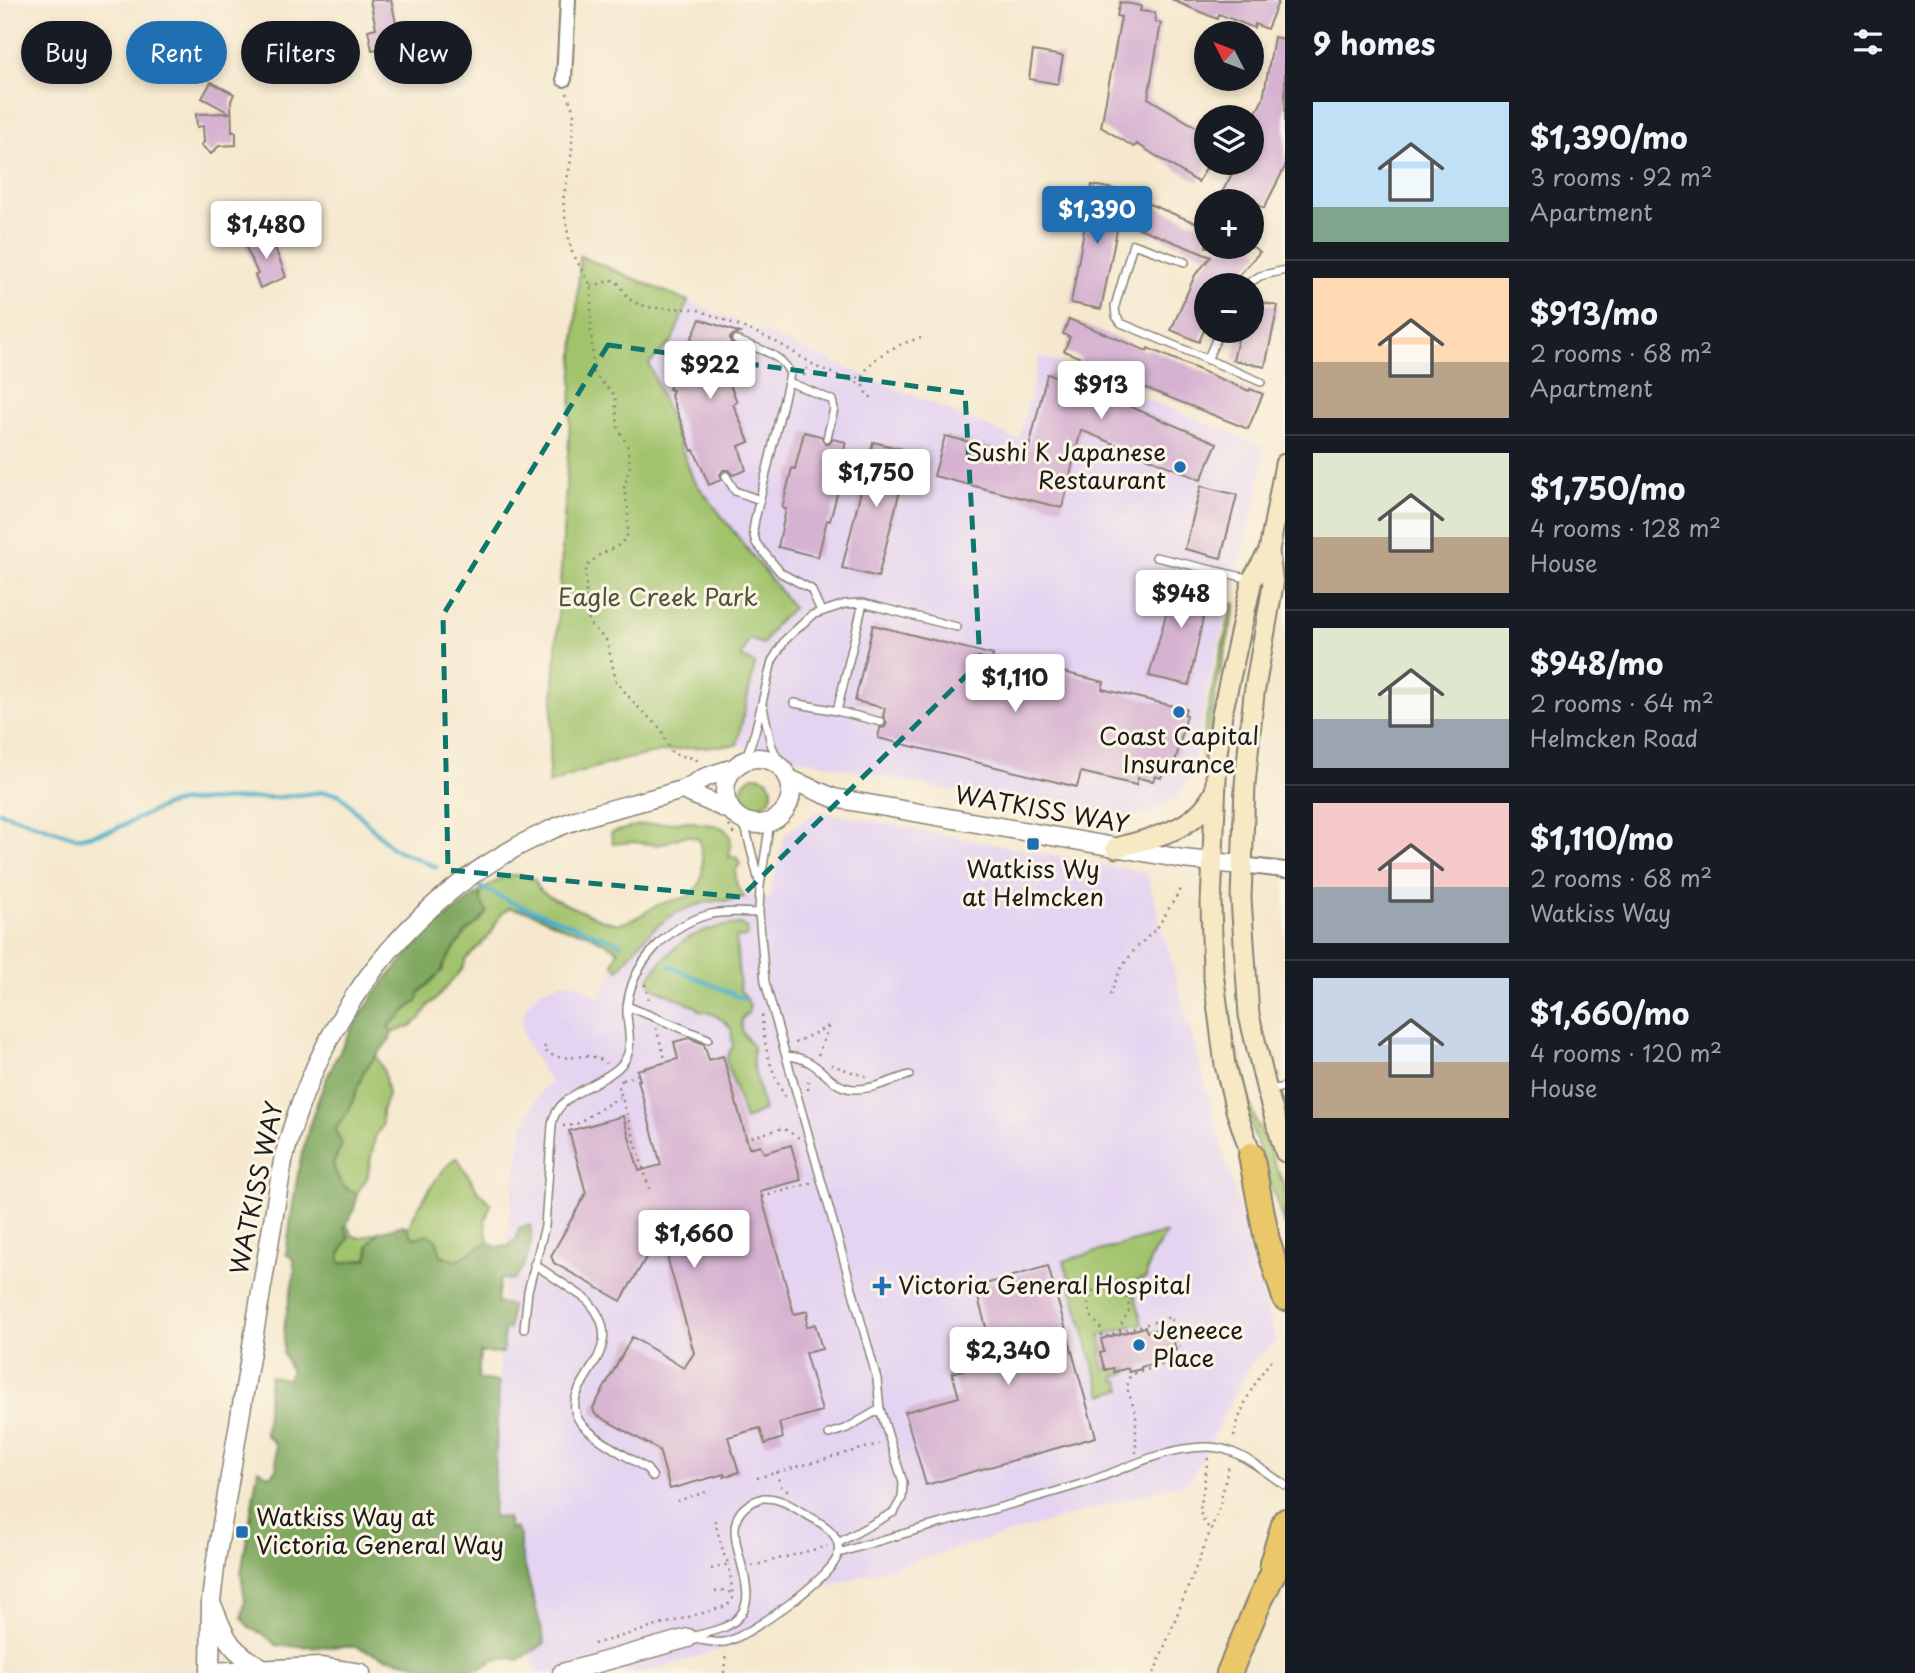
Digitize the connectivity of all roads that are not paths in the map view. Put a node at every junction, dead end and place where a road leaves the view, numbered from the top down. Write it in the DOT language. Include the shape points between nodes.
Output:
graph roads {
  1 [pos="568,0"];
  2 [pos="564,79"];
  3 [pos="1185,262"];
  4 [pos="1285,270"];
  5 [pos="1264,275"];
  6 [pos="736,340"];
  7 [pos="1215,343"];
  8 [pos="1207,360"];
  9 [pos="789,382"];
  10 [pos="1261,382"];
  11 [pos="827,438"];
  12 [pos="1285,464"];
  13 [pos="726,476"];
  14 [pos="760,500"];
  15 [pos="1269,551"];
  16 [pos="1156,557"];
  17 [pos="1252,580"];
  18 [pos="863,603"];
  19 [pos="821,611"];
  20 [pos="957,627"];
  21 [pos="762,703"];
  22 [pos="794,703"];
  23 [pos="837,711"];
  24 [pos="881,722"];
  25 [pos="740,764"];
  26 [pos="785,773"];
  27 [pos="683,790"];
  28 [pos="1215,790"];
  29 [pos="834,798"];
  30 [pos="789,802"];
  31 [pos="726,814"];
  32 [pos="744,822"];
  33 [pos="770,822"];
  34 [pos="1116,848"];
  35 [pos="1213,862"];
  36 [pos="1241,865"];
  37 [pos="1285,870"];
  38 [pos="760,886"];
  39 [pos="759,913"];
  40 [pos="628,1006"];
  41 [pos="708,1039"];
  42 [pos="786,1056"];
  43 [pos="909,1075"];
  44 [pos="1276,1089"];
  45 [pos="1285,1152"];
  46 [pos="1251,1155"];
  47 [pos="1285,1255"];
  48 [pos="534,1265"];
  49 [pos="1285,1298"];
  50 [pos="524,1329"];
  51 [pos="880,1409"];
  52 [pos="830,1434"];
  53 [pos="653,1477"];
  54 [pos="1285,1485"];
  55 [pos="1285,1521"];
  56 [pos="838,1543"];
  57 [pos="1285,1549"];
  58 [pos="839,1553"];
  59 [pos="1260,1600"];
  60 [pos="211,1601"];
  61 [pos="688,1638"];
  62 [pos="264,1671"];
  63 [pos="209,1672"];
  64 [pos="361,1673"];
  65 [pos="562,1673"];
  66 [pos="1229,1673"];
  1 -- 2 [label="street"];
  3 -- 8 [label="lane" via="1133,244 1116,316 1121,323"];
  4 -- 5 [label="lane"];
  6 -- 9 [label="lane" via="778,358 788,368"];
  7 -- 8 [label="lane"];
  8 -- 10 [label="lane"];
  9 -- 11 [label="lane" via="834,404"];
  9 -- 14 [label="lane"];
  12 -- 15 [label="main road"];
  13 -- 14 [label="lane" via="735,491"];
  14 -- 19 [label="lane" via="753,531 756,542 781,573 811,589"];
  15 -- 17 [label="main road"];
  15 -- 36 [label="main road" via="1273,585 1254,694"];
  16 -- 17 [label="lane"];
  17 -- 28 [label="main road" via="1222,714"];
  18 -- 19 [label="lane"];
  18 -- 20 [label="lane"];
  18 -- 23 [label="lane"];
  19 -- 21 [label="lane" via="793,630 778,651"];
  21 -- 25 [label="lane"];
  21 -- 26 [label="lane" via="769,737"];
  22 -- 23 [label="lane"];
  23 -- 24 [label="lane"];
  25 -- 26 [label="street" via="758,758 770,760"];
  25 -- 27 [label="street, WATKISS WAY"];
  25 -- 31 [label="street" via="724,788"];
  26 -- 29 [label="street, WATKISS WAY"];
  26 -- 30 [label="street"];
  27 -- 31 [label="street"];
  27 -- 60 [label="street, WATKISS WAY" via="568,823 481,869 397,942 338,1021 299,1103 283,1161"];
  28 -- 34 [label="main road" via="1208,806 1187,824"];
  28 -- 35 [label="main road"];
  29 -- 30 [label="street, WATKISS WAY"];
  29 -- 34 [label="street, WATKISS WAY"];
  30 -- 33 [label="street"];
  31 -- 32 [label="street"];
  32 -- 33 [label="street"];
  32 -- 38 [label="lane"];
  33 -- 38 [label="lane"];
  34 -- 35 [label="street, WATKISS WAY"];
  35 -- 36 [label="street, WATKISS WAY"];
  35 -- 46 [label="main road" via="1217,1010 1227,1075"];
  36 -- 37 [label="street"];
  36 -- 44 [label="main road" via="1249,1014"];
  38 -- 39 [label="lane"];
  39 -- 40 [label="lane" via="714,914 672,932 639,969"];
  39 -- 42 [label="lane" via="765,982"];
  40 -- 41 [label="lane"];
  40 -- 48 [label="lane" via="628,1056 614,1072 564,1103 552,1120 545,1229"];
  42 -- 43 [label="lane" via="808,1060 837,1084 852,1088"];
  42 -- 51 [label="lane" via="815,1139 859,1297"];
  44 -- 45 [label="main road"];
  46 -- 47 [label="main road"];
  46 -- 49 [label="highway" via="1267,1240"];
  48 -- 50 [label="lane"];
  48 -- 53 [label="lane" via="586,1299 601,1322 603,1349 577,1393 577,1417 586,1429"];
  51 -- 52 [label="lane"];
  51 -- 56 [label="lane" via="903,1482 902,1497 888,1517"];
  54 -- 58 [label="lane" via="1237,1452 1186,1449"];
  55 -- 59 [label="highway"];
  56 -- 58 [label="lane"];
  56 -- 61 [label="lane" via="830,1529 780,1500 763,1498 747,1504 735,1522 734,1535 747,1598 725,1627"];
  57 -- 59 [label="highway"];
  58 -- 61 [label="lane" via="825,1576 761,1624 726,1642"];
  59 -- 66 [label="highway"];
  60 -- 62 [label="street" via="229,1642"];
  60 -- 63 [label="street, WATKISS WAY"];
  61 -- 65 [label="street"];
  62 -- 63 [label="street"];
  62 -- 64 [label="street" via="320,1667"];
}
